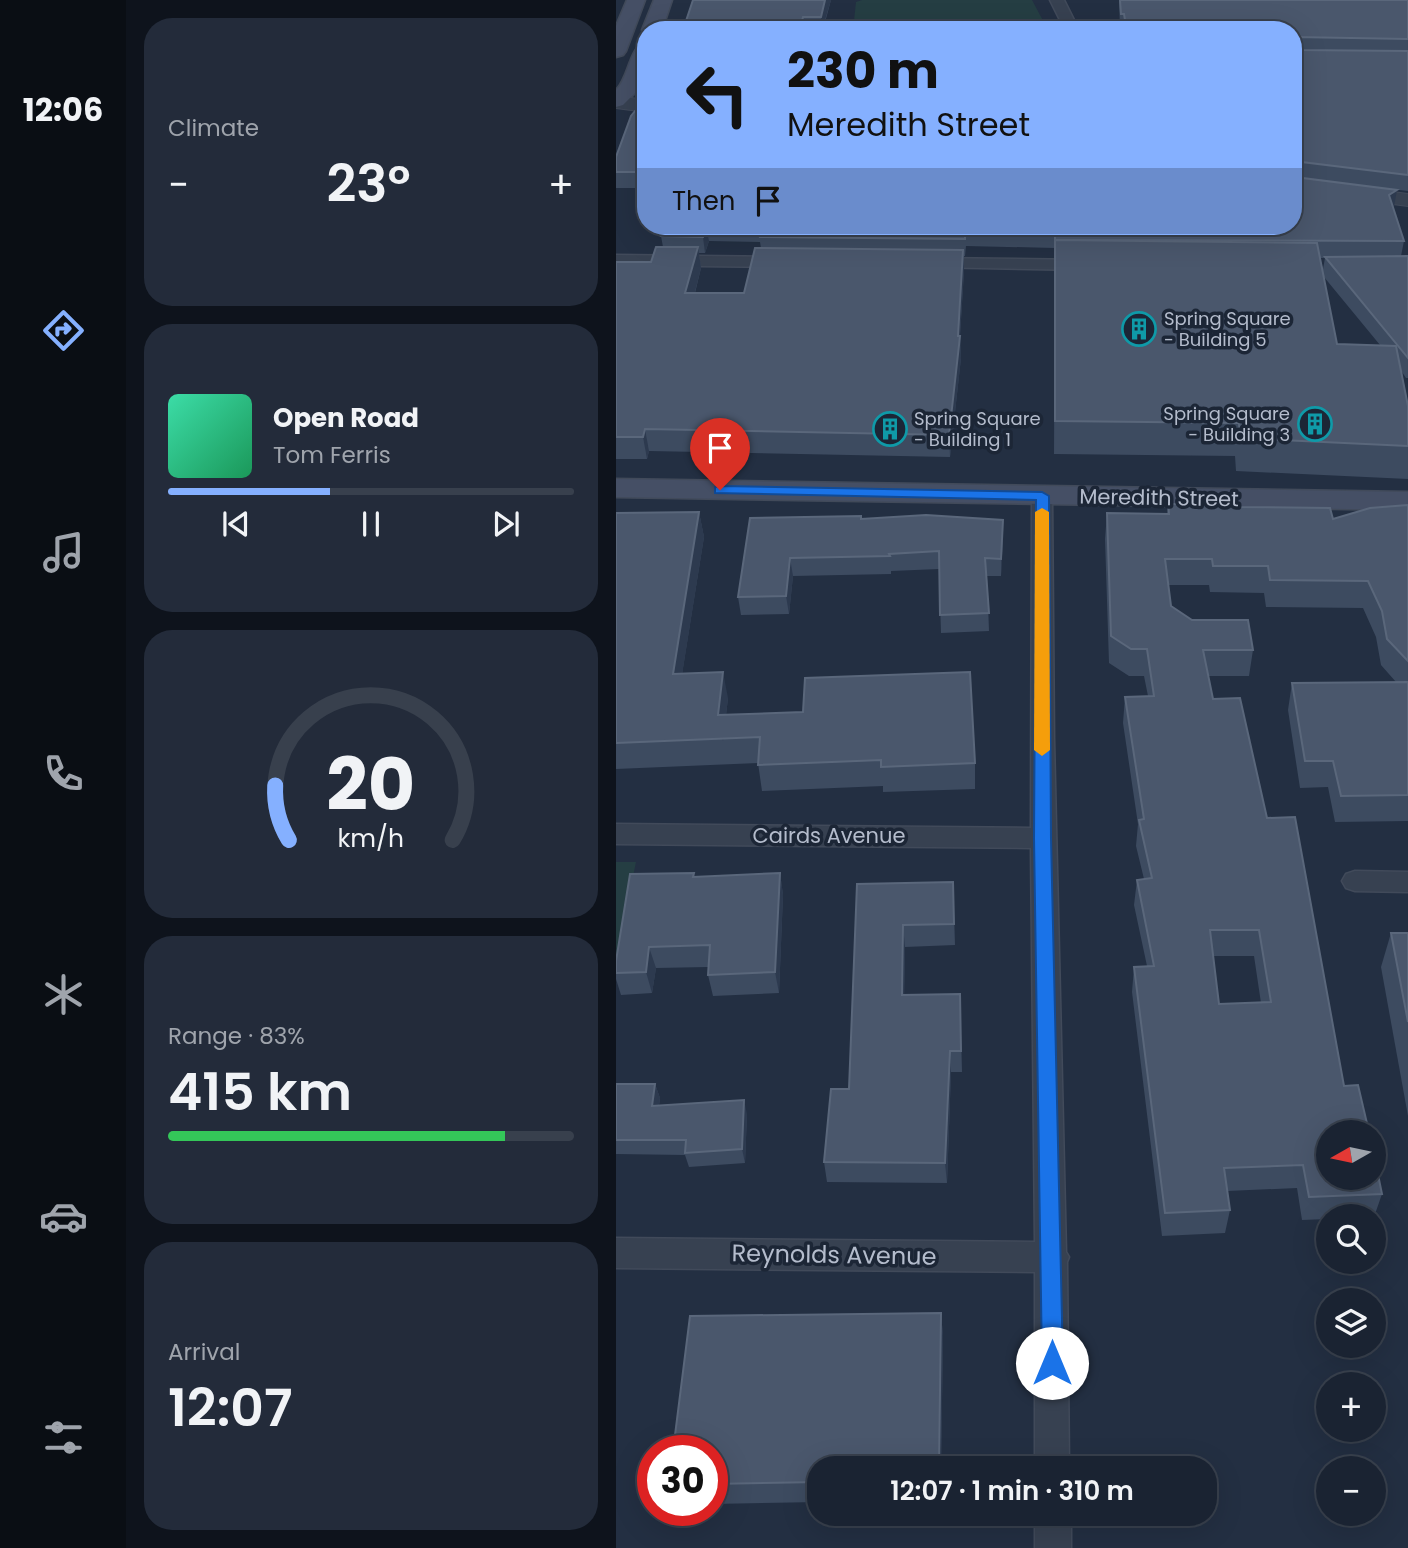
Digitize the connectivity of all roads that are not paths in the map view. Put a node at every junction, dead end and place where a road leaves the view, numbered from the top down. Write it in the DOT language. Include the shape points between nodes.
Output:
graph roads {
  1 [pos="636,0"];
  2 [pos="663,0"];
  3 [pos="1057,0"];
  4 [pos="655,21"];
  5 [pos="1070,21"];
  6 [pos="616,51"];
  7 [pos="637,74"];
  8 [pos="616,102"];
  9 [pos="637,105"];
  10 [pos="1302,186"];
  11 [pos="1408,200"];
  12 [pos="616,260"];
  13 [pos="804,262"];
  14 [pos="911,263"];
  15 [pos="1102,265"];
  16 [pos="616,488"];
  17 [pos="1042,496"];
  18 [pos="1408,501"];
  19 [pos="616,834"];
  20 [pos="1042,838"];
  21 [pos="1355,881"];
  22 [pos="1408,882"];
  23 [pos="616,1253"];
  24 [pos="1052,1257"];
  25 [pos="1052,1456"];
  26 [pos="1053,1526"];
  27 [pos="1053,1548"];
  1 -- 6 [label="main road"];
  2 -- 4 [label="main road"];
  3 -- 5 [label="street"];
  7 -- 8 [label="main road" via="633,85"];
  8 -- 9 [label="street"];
  10 -- 11 [label="street"];
  12 -- 13 [label="street"];
  14 -- 15 [label="street"];
  16 -- 17 [label="main road, Meredith Street"];
  17 -- 18 [label="main road, Meredith Street"];
  17 -- 20 [label="street"];
  19 -- 20 [label="street, Cairds Avenue"];
  20 -- 24 [label="street"];
  21 -- 22 [label="street"];
  23 -- 24 [label="street, Reynolds Avenue"];
  24 -- 25 [label="street"];
  26 -- 27 [label="street"];
}
